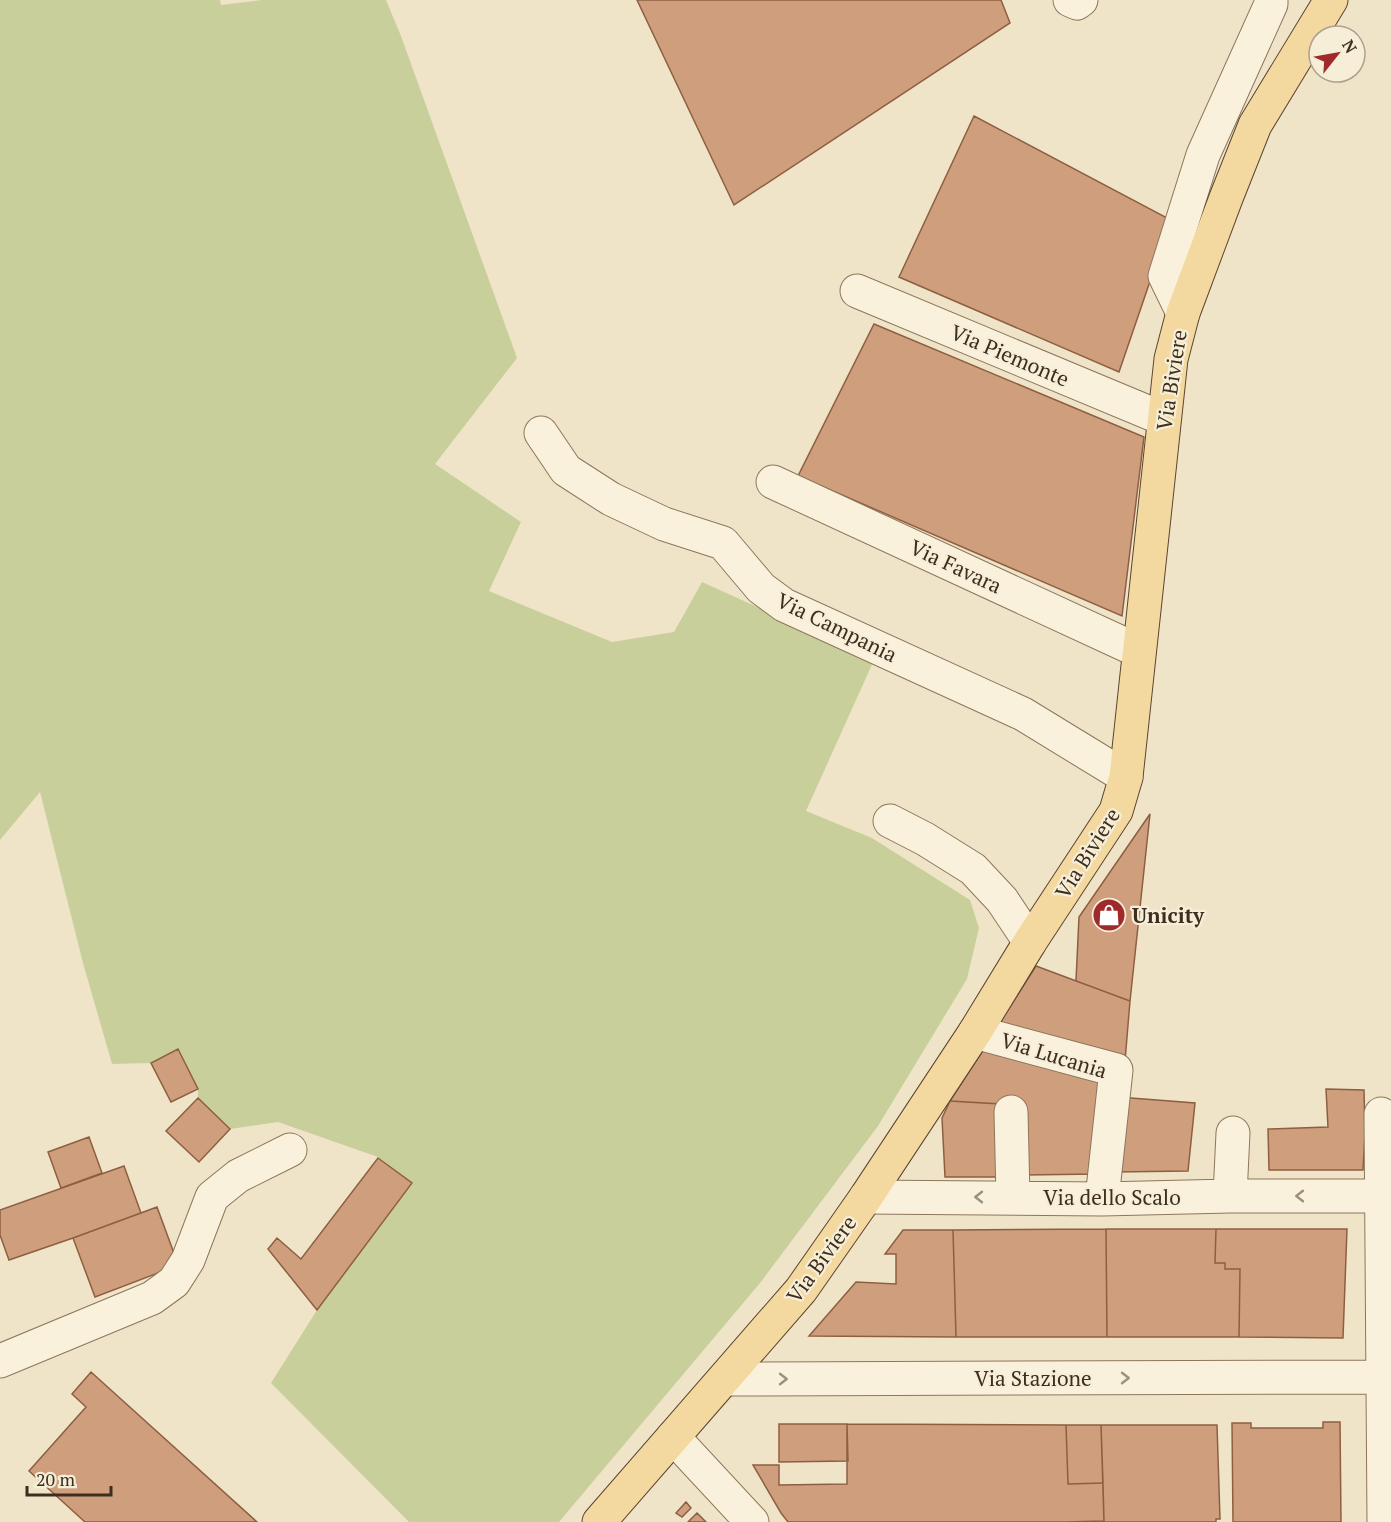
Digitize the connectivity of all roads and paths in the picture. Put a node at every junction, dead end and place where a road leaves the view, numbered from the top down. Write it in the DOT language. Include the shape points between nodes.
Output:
graph roads {
  1 [pos="1070,0"];
  2 [pos="1081,0"];
  3 [pos="1271,0"];
  4 [pos="1331,0"];
  5 [pos="857,291"];
  6 [pos="1183,313"];
  7 [pos="1164,419"];
  8 [pos="541,433"];
  9 [pos="773,482"];
  10 [pos="1139,651"];
  11 [pos="1126,777"];
  12 [pos="890,820"];
  13 [pos="1030,942"];
  14 [pos="975,1032"];
  15 [pos="1011,1112"];
  16 [pos="1382,1114"];
  17 [pos="1233,1133"];
  18 [pos="290,1150"];
  19 [pos="1230,1196"];
  20 [pos="1370,1196"];
  21 [pos="866,1197"];
  22 [pos="1013,1197"];
  23 [pos="1102,1199"];
  24 [pos="0,1361"];
  25 [pos="1383,1377"];
  26 [pos="725,1379"];
  27 [pos="673,1437"];
  28 [pos="598,1522"];
  29 [pos="752,1522"];
  30 [pos="1384,1522"];
  1 -- 2 [label="street"];
  3 -- 6 [label="street" via="1203,155 1165,276"];
  4 -- 6 [label="main road, Via Biviere" via="1255,125"];
  5 -- 7 [label="street, Via Piemonte"];
  6 -- 7 [label="main road, Via Biviere" via="1171,359"];
  7 -- 10 [label="main road, Via Biviere"];
  8 -- 11 [label="street, Via Campania" via="566,470 611,499 664,524 723,543 761,588 784,604 1023,714"];
  9 -- 10 [label="street, Via Favara"];
  10 -- 11 [label="main road, Via Biviere"];
  11 -- 13 [label="main road, Via Biviere" via="1116,811"];
  12 -- 13 [label="street" via="973,869 1002,900"];
  13 -- 14 [label="main road, Via Biviere"];
  14 -- 21 [label="main road, Via Biviere"];
  14 -- 23 [label="street, Via Lucania" via="1116,1070"];
  15 -- 22 [label="street"];
  16 -- 20 [label="street"];
  17 -- 19 [label="street"];
  18 -- 24 [label="street" via="238,1176 212,1197 188,1260 174,1282 152,1298"];
  20 -- 19 [label="street, Via dello Scalo, one-way"];
  19 -- 23 [label="street, Via dello Scalo"];
  20 -- 25 [label="street"];
  22 -- 21 [label="street, Via dello Scalo, one-way"];
  21 -- 26 [label="main road, Via Biviere" via="801,1290"];
  22 -- 23 [label="street, Via dello Scalo"];
  26 -- 25 [label="street, Via Stazione, one-way"];
  25 -- 30 [label="street"];
  26 -- 27 [label="main road, Via Biviere"];
  27 -- 28 [label="main road, Via Biviere"];
  27 -- 29 [label="street"];
}
